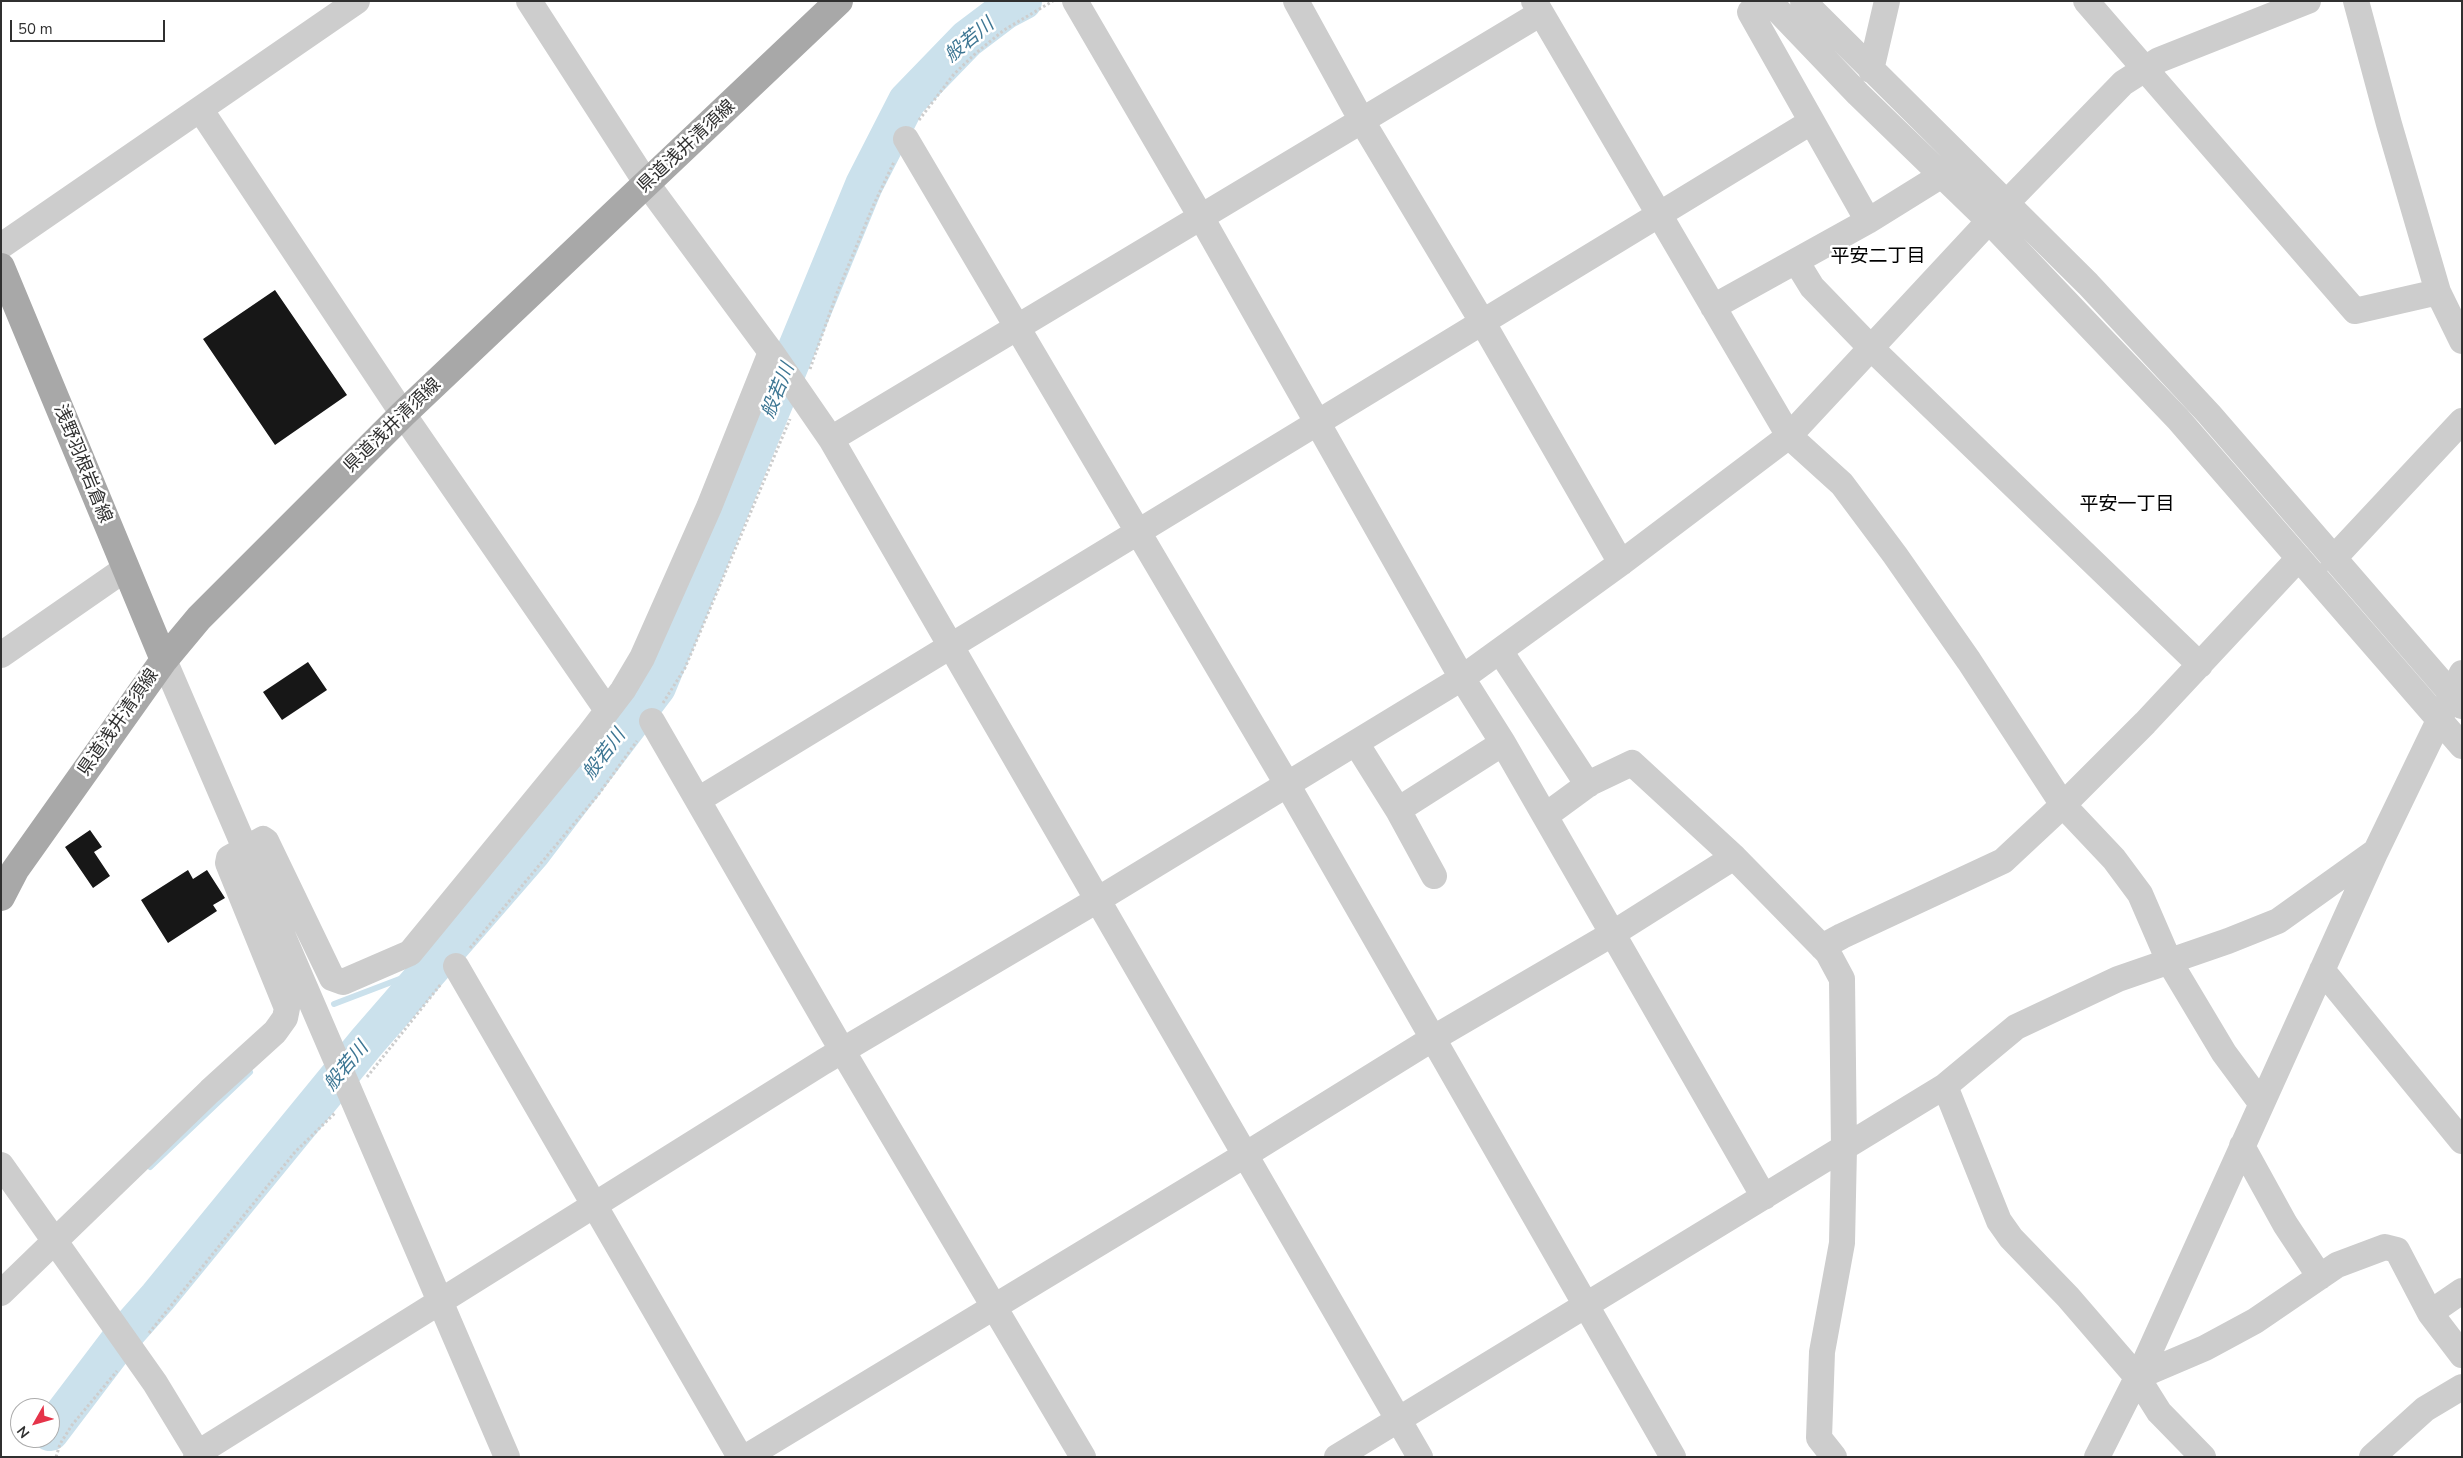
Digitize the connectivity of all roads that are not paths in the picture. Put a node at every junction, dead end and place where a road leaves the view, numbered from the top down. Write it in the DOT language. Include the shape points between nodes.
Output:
graph roads {
  1 [pos="529,1"];
  2 [pos="839,1"];
  3 [pos="1075,1"];
  4 [pos="1296,1"];
  5 [pos="1764,1"];
  6 [pos="1769,1"];
  7 [pos="1803,1"];
  8 [pos="1887,1"];
  9 [pos="2086,1"];
  10 [pos="2308,1"];
  11 [pos="2356,1"];
  12 [pos="342,5"];
  13 [pos="1538,7"];
  14 [pos="2145,69"];
  15 [pos="1871,70"];
  16 [pos="200,109"];
  17 [pos="1362,121"];
  18 [pos="1811,122"];
  19 [pos="906,139"];
  20 [pos="1942,175"];
  21 [pos="647,184"];
  22 [pos="2007,203"];
  23 [pos="1660,215"];
  24 [pos="1201,217"];
  25 [pos="1989,221"];
  26 [pos="1868,222"];
  27 [pos="1,246"];
  28 [pos="1796,261"];
  29 [pos="1,267"];
  30 [pos="2438,292"];
  31 [pos="1713,307"];
  32 [pos="1483,322"];
  33 [pos="1018,326"];
  34 [pos="2462,341"];
  35 [pos="1871,348"];
  36 [pos="771,352"];
  37 [pos="403,414"];
  38 [pos="2462,421"];
  39 [pos="1318,423"];
  40 [pos="1789,436"];
  41 [pos="831,439"];
  42 [pos="1139,532"];
  43 [pos="2299,558"];
  44 [pos="2334,559"];
  45 [pos="1621,563"];
  46 [pos="125,569"];
  47 [pos="951,646"];
  48 [pos="1500,651"];
  49 [pos="1,655"];
  50 [pos="164,660"];
  51 [pos="2200,665"];
  52 [pos="1462,678"];
  53 [pos="2459,692"];
  54 [pos="607,710"];
  55 [pos="2440,720"];
  56 [pos="652,721"];
  57 [pos="1356,743"];
  58 [pos="1503,743"];
  59 [pos="2462,746"];
  60 [pos="1287,784"];
  61 [pos="1588,785"];
  62 [pos="698,800"];
  63 [pos="2063,805"];
  64 [pos="1398,810"];
  65 [pos="1545,816"];
  66 [pos="246,849"];
  67 [pos="2376,851"];
  68 [pos="1734,857"];
  69 [pos="1434,876"];
  70 [pos="1,897"];
  71 [pos="1099,900"];
  72 [pos="1612,934"];
  73 [pos="1822,947"];
  74 [pos="2169,961"];
  75 [pos="456,966"];
  76 [pos="2322,970"];
  77 [pos="1432,1038"];
  78 [pos="842,1050"];
  79 [pos="1945,1086"];
  80 [pos="2261,1103"];
  81 [pos="2462,1140"];
  82 [pos="2242,1146"];
  83 [pos="1844,1148"];
  84 [pos="1245,1155"];
  85 [pos="1,1165"];
  86 [pos="1764,1197"];
  87 [pos="594,1204"];
  88 [pos="55,1241"];
  89 [pos="2320,1277"];
  90 [pos="2462,1291"];
  91 [pos="1,1293"];
  92 [pos="441,1303"];
  93 [pos="995,1306"];
  94 [pos="1586,1306"];
  95 [pos="2430,1313"];
  96 [pos="2462,1355"];
  97 [pos="2137,1377"];
  98 [pos="2462,1387"];
  99 [pos="1399,1420"];
  100 [pos="198,1456"];
  101 [pos="507,1457"];
  102 [pos="740,1457"];
  103 [pos="746,1457"];
  104 [pos="1083,1457"];
  105 [pos="1337,1457"];
  106 [pos="1420,1457"];
  107 [pos="1673,1457"];
  108 [pos="1834,1457"];
  109 [pos="2097,1457"];
  110 [pos="2203,1457"];
  111 [pos="2372,1457"];
  1 -- 21 [label="street"];
  2 -- 21 [label="main road, 県道浅井清須線"];
  3 -- 24 [label="street"];
  4 -- 17 [label="street"];
  5 -- 18 [label="street" via="1750,12"];
  6 -- 20 [label="street"];
  7 -- 15 [label="street"];
  8 -- 15 [label="street"];
  9 -- 14 [label="street"];
  10 -- 14 [label="street" via="2159,60"];
  11 -- 30 [label="street" via="2388,124"];
  12 -- 16 [label="street"];
  13 -- 17 [label="street"];
  13 -- 23 [label="street"];
  14 -- 22 [label="street" via="2123,83"];
  14 -- 30 [label="street" via="2355,311"];
  15 -- 22 [label="street"];
  16 -- 27 [label="street"];
  16 -- 37 [label="street"];
  17 -- 24 [label="street"];
  17 -- 32 [label="street"];
  18 -- 23 [label="street"];
  18 -- 26 [label="street"];
  19 -- 33 [label="street"];
  20 -- 25 [label="street"];
  20 -- 26 [label="street"];
  21 -- 36 [label="street"];
  21 -- 37 [label="main road, 県道浅井清須線"];
  22 -- 25 [label="street"];
  22 -- 44 [label="street" via="2209,414"];
  23 -- 31 [label="street"];
  23 -- 32 [label="street"];
  24 -- 33 [label="street"];
  24 -- 39 [label="street"];
  25 -- 35 [label="street"];
  25 -- 43 [label="street" via="2178,419"];
  26 -- 28 [label="street"];
  28 -- 31 [label="street"];
  28 -- 35 [label="street" via="1812,287"];
  29 -- 46 [label="main road, 浅野羽根岩倉線"];
  30 -- 34 [label="street"];
  31 -- 40 [label="street"];
  32 -- 39 [label="street"];
  32 -- 45 [label="street"];
  33 -- 41 [label="street"];
  33 -- 42 [label="street"];
  35 -- 40 [label="street"];
  35 -- 51 [label="street"];
  36 -- 41 [label="street"];
  36 -- 54 [label="street" via="710,507 642,658"];
  37 -- 50 [label="main road, 県道浅井清須線" via="199,618"];
  37 -- 54 [label="street"];
  38 -- 44 [label="street"];
  39 -- 42 [label="street"];
  39 -- 52 [label="street"];
  40 -- 45 [label="street"];
  40 -- 63 [label="street" via="1842,484 1895,555"];
  41 -- 47 [label="street"];
  42 -- 47 [label="street"];
  42 -- 60 [label="street"];
  43 -- 51 [label="street"];
  43 -- 55 [label="street"];
  44 -- 53 [label="street"];
  45 -- 48 [label="street"];
  46 -- 49 [label="street"];
  46 -- 50 [label="main road, 浅野羽根岩倉線"];
  47 -- 62 [label="street"];
  47 -- 71 [label="street"];
  48 -- 52 [label="street"];
  48 -- 61 [label="street"];
  50 -- 66 [label="street"];
  50 -- 70 [label="main road, 県道浅井清須線" via="15,870"];
  51 -- 63 [label="street"];
  52 -- 57 [label="street"];
  52 -- 58 [label="street"];
  53 -- 55 [label="street"];
  54 -- 66 [label="street" via="410,953 343,982 332,978 266,841 263,839"];
  55 -- 59 [label="street"];
  55 -- 67 [label="street"];
  56 -- 62 [label="street"];
  57 -- 60 [label="street"];
  57 -- 64 [label="street"];
  58 -- 64 [label="street"];
  58 -- 65 [label="street"];
  60 -- 71 [label="street"];
  60 -- 77 [label="street"];
  61 -- 65 [label="street"];
  61 -- 68 [label="street" via="1632,763"];
  62 -- 78 [label="street"];
  63 -- 73 [label="street" via="2003,861"];
  63 -- 74 [label="street" via="2114,859 2140,894"];
  64 -- 69 [label="street"];
  65 -- 72 [label="street"];
  66 -- 88 [label="street" via="229,858 228,863 287,1008 285,1018 275,1032"];
  66 -- 92 [label="street"];
  67 -- 74 [label="street" via="2278,921"];
  67 -- 76 [label="street"];
  68 -- 72 [label="street"];
  68 -- 73 [label="street"];
  71 -- 78 [label="street"];
  71 -- 84 [label="street"];
  72 -- 77 [label="street"];
  72 -- 86 [label="street"];
  73 -- 83 [label="street" via="1842,979"];
  74 -- 79 [label="street" via="2118,978 2016,1027"];
  74 -- 80 [label="street" via="2224,1054"];
  75 -- 87 [label="street"];
  76 -- 80 [label="street"];
  76 -- 81 [label="street"];
  77 -- 84 [label="street"];
  77 -- 94 [label="street"];
  78 -- 87 [label="street"];
  78 -- 93 [label="street"];
  79 -- 83 [label="street"];
  79 -- 97 [label="street" via="1999,1221"];
  80 -- 82 [label="street"];
  82 -- 89 [label="street"];
  82 -- 97 [label="street"];
  83 -- 86 [label="street"];
  83 -- 108 [label="street" via="1842,1243 1822,1352 1819,1438"];
  84 -- 93 [label="street"];
  84 -- 99 [label="street"];
  85 -- 88 [label="street"];
  86 -- 94 [label="street"];
  87 -- 92 [label="street"];
  87 -- 102 [label="street"];
  88 -- 91 [label="street"];
  88 -- 100 [label="street" via="155,1383"];
  89 -- 95 [label="street" via="2337,1265 2385,1247 2397,1250"];
  89 -- 97 [label="street" via="2255,1321 2205,1348"];
  90 -- 95 [label="street"];
  92 -- 100 [label="street"];
  92 -- 101 [label="street"];
  93 -- 103 [label="street"];
  93 -- 104 [label="street"];
  94 -- 99 [label="street"];
  94 -- 107 [label="street"];
  95 -- 96 [label="street"];
  97 -- 109 [label="street"];
  97 -- 110 [label="street" via="2159,1412"];
  98 -- 111 [label="street" via="2425,1409"];
  99 -- 105 [label="street"];
  99 -- 106 [label="street"];
}
